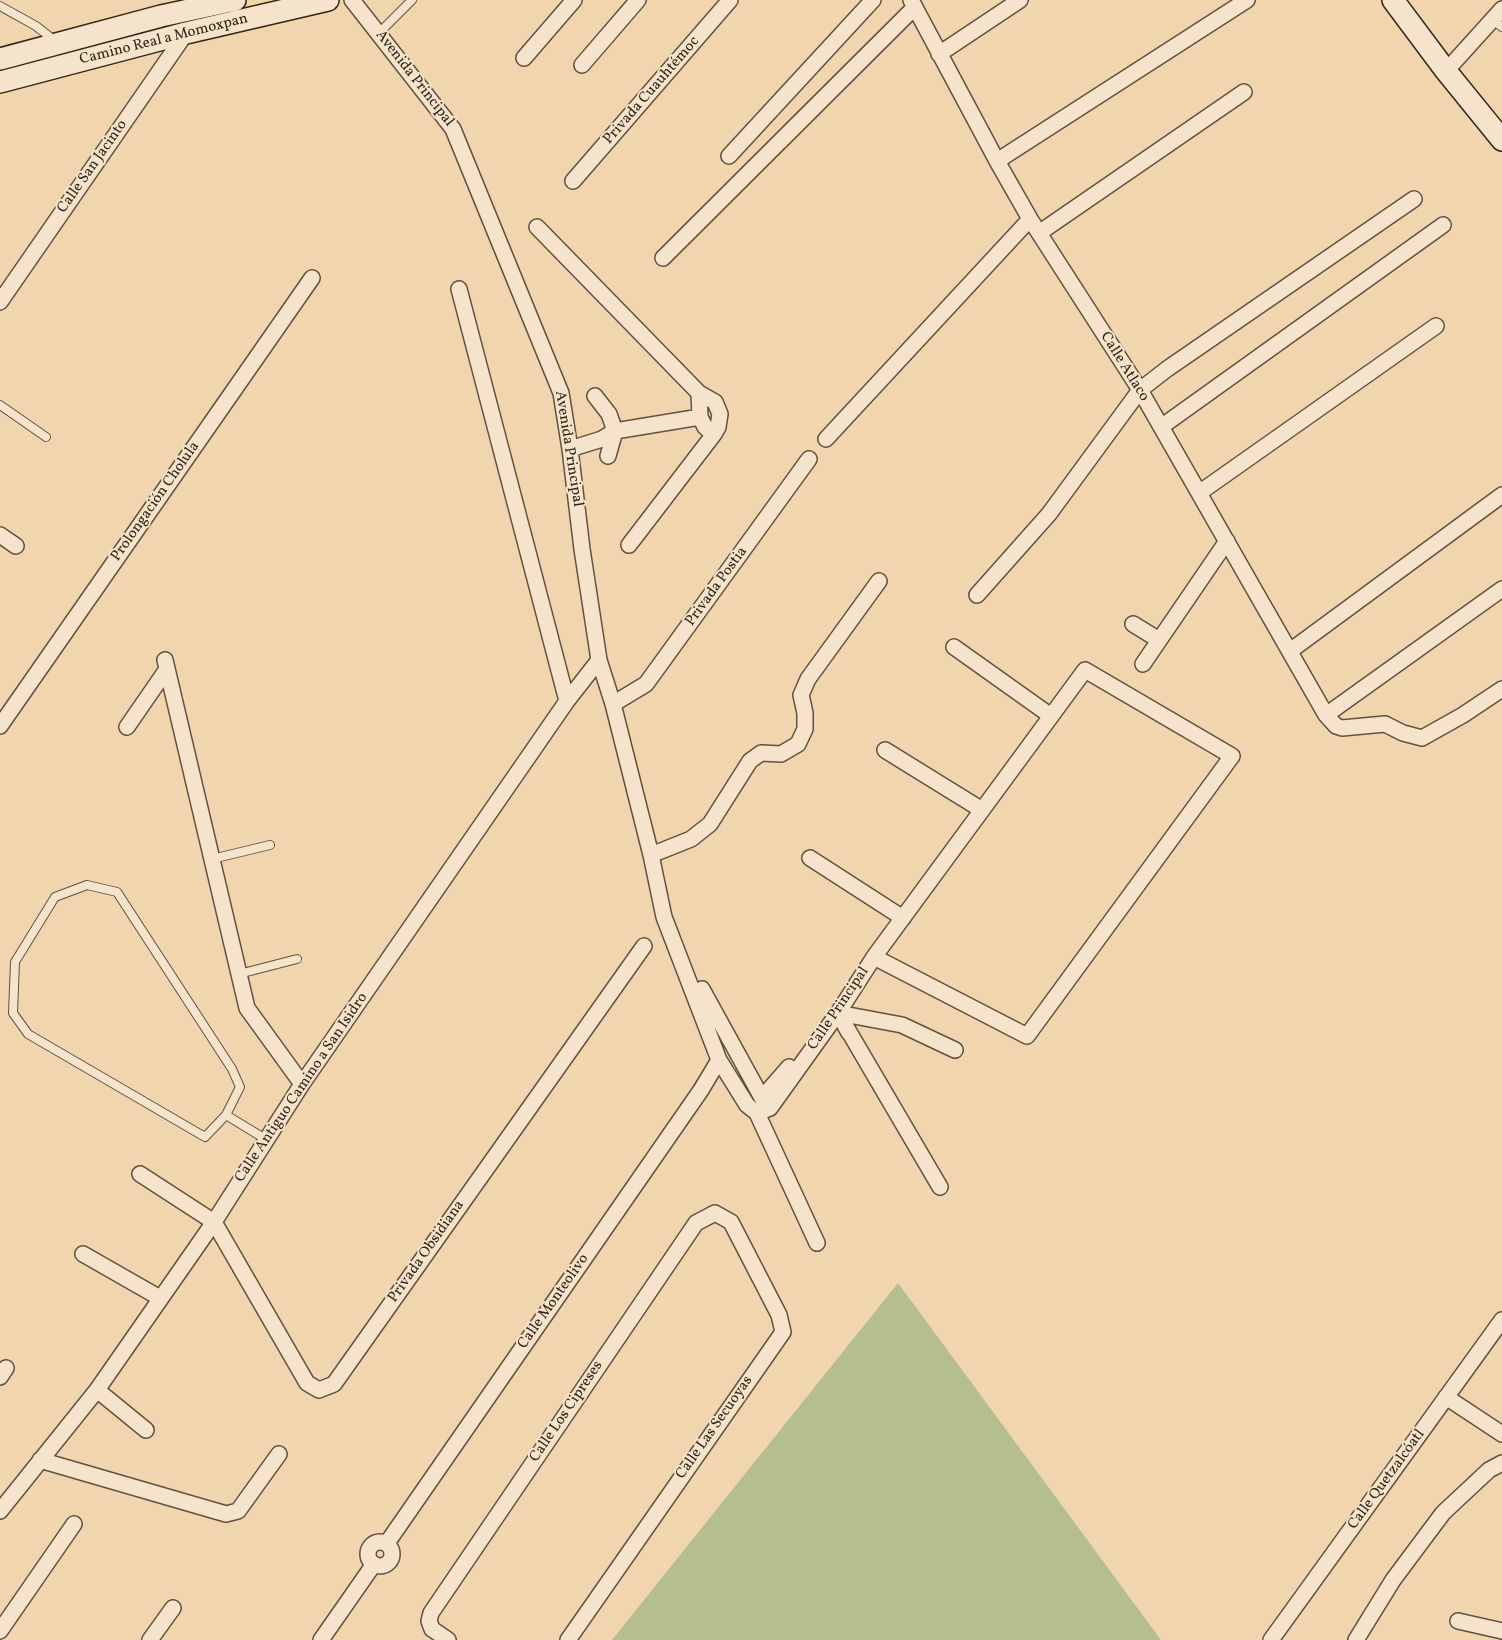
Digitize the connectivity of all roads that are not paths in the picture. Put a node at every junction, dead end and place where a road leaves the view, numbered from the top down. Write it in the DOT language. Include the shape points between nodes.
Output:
graph roads {
  1 [pos="235,0"];
  2 [pos="328,0"];
  3 [pos="352,0"];
  4 [pos="412,0"];
  5 [pos="574,0"];
  6 [pos="638,0"];
  7 [pos="730,0"];
  8 [pos="873,0"];
  9 [pos="1020,0"];
  10 [pos="1247,0"];
  11 [pos="1393,0"];
  12 [pos="913,3"];
  13 [pos="0,6"];
  14 [pos="1499,19"];
  15 [pos="186,32"];
  16 [pos="378,34"];
  17 [pos="58,44"];
  18 [pos="939,54"];
  19 [pos="524,58"];
  20 [pos="0,59"];
  21 [pos="582,65"];
  22 [pos="1446,71"];
  23 [pos="0,82"];
  24 [pos="1244,92"];
  25 [pos="1502,140"];
  26 [pos="729,156"];
  27 [pos="997,161"];
  28 [pos="573,182"];
  29 [pos="1414,199"];
  30 [pos="1030,220"];
  31 [pos="1443,225"];
  32 [pos="537,227"];
  33 [pos="1039,233"];
  34 [pos="663,258"];
  35 [pos="312,278"];
  36 [pos="458,289"];
  37 [pos="0,302"];
  38 [pos="1436,326"];
  39 [pos="1140,390"];
  40 [pos="699,392"];
  41 [pos="595,396"];
  42 [pos="0,405"];
  43 [pos="700,418"];
  44 [pos="1161,427"];
  45 [pos="714,434"];
  46 [pos="608,435"];
  47 [pos="46,437"];
  48 [pos="826,439"];
  49 [pos="570,449"];
  50 [pos="608,456"];
  51 [pos="809,458"];
  52 [pos="1199,493"];
  53 [pos="1502,495"];
  54 [pos="0,536"];
  55 [pos="1227,541"];
  56 [pos="629,545"];
  57 [pos="16,546"];
  58 [pos="879,580"];
  59 [pos="1502,588"];
  60 [pos="977,595"];
  61 [pos="1133,624"];
  62 [pos="1160,640"];
  63 [pos="954,647"];
  64 [pos="1290,651"];
  65 [pos="599,660"];
  66 [pos="1143,664"];
  67 [pos="1502,689"];
  68 [pos="568,701"];
  69 [pos="613,704"];
  70 [pos="1326,715"];
  71 [pos="1051,716"];
  72 [pos="0,726"];
  73 [pos="127,727"];
  74 [pos="885,750"];
  75 [pos="982,810"];
  76 [pos="270,845"];
  77 [pos="650,855"];
  78 [pos="810,858"];
  79 [pos="212,859"];
  80 [pos="900,916"];
  81 [pos="644,946"];
  82 [pos="874,958"];
  83 [pos="297,959"];
  84 [pos="239,974"];
  85 [pos="702,989"];
  86 [pos="838,1013"];
  87 [pos="849,1034"];
  88 [pos="955,1050"];
  89 [pos="719,1060"];
  90 [pos="302,1084"];
  91 [pos="756,1113"];
  92 [pos="226,1115"];
  93 [pos="267,1140"];
  94 [pos="140,1174"];
  95 [pos="940,1187"];
  96 [pos="715,1213"];
  97 [pos="214,1222"];
  98 [pos="817,1243"];
  99 [pos="83,1254"];
  100 [pos="160,1298"];
  101 [pos="1502,1320"];
  102 [pos="97,1390"];
  103 [pos="1446,1397"];
  104 [pos="146,1430"];
  105 [pos="1502,1434"];
  106 [pos="279,1454"];
  107 [pos="40,1460"];
  108 [pos="1502,1463"];
  109 [pos="2,1505"];
  110 [pos="74,1524"];
  111 [pos="173,1608"];
  112 [pos="1458,1621"];
  113 [pos="0,1631"];
  114 [pos="1502,1631"];
  115 [pos="150,1640"];
  116 [pos="321,1640"];
  117 [pos="448,1640"];
  118 [pos="568,1640"];
  119 [pos="1271,1640"];
  120 [pos="1356,1640"];
  1 -- 17 [label="street, Camino Real a Momoxpan"];
  2 -- 15 [label="street, Camino Real a Momoxpan"];
  3 -- 16 [label="street, Avenida Principal"];
  4 -- 16 [label="lane"];
  5 -- 19 [label="street"];
  6 -- 21 [label="street"];
  7 -- 28 [label="street, Privada Cuauhtémoc"];
  8 -- 26 [label="street"];
  9 -- 18 [label="street"];
  10 -- 27 [label="street"];
  11 -- 22 [label="street"];
  12 -- 18 [label="street, Calle Atlaco"];
  12 -- 34 [label="street"];
  13 -- 17 [label="lane" via="36,26"];
  14 -- 22 [label="street"];
  15 -- 23 [label="street, Camino Real a Momoxpan"];
  15 -- 37 [label="street, Calle San Jacinto"];
  16 -- 49 [label="street, Avenida Principal" via="453,129 561,393"];
  17 -- 20 [label="street, Camino Real a Momoxpan"];
  18 -- 27 [label="street, Calle Atlaco"];
  22 -- 25 [label="street"];
  24 -- 33 [label="street"];
  27 -- 30 [label="street, Calle Atlaco"];
  29 -- 39 [label="street"];
  30 -- 33 [label="street, Calle Atlaco"];
  30 -- 48 [label="street"];
  31 -- 44 [label="street"];
  32 -- 40 [label="street"];
  33 -- 39 [label="street, Calle Atlaco"];
  35 -- 72 [label="street, Prolongación Cholula"];
  36 -- 68 [label="street"];
  38 -- 52 [label="street"];
  39 -- 44 [label="street, Calle Atlaco"];
  39 -- 60 [label="street" via="1049,514"];
  40 -- 43 [label="street"];
  40 -- 45 [label="street" via="715,402 720,414"];
  41 -- 46 [label="street" via="609,414"];
  42 -- 47 [label="lane"];
  43 -- 45 [label="street" via="705,428"];
  43 -- 46 [label="street"];
  44 -- 52 [label="street, Calle Atlaco"];
  45 -- 56 [label="street"];
  46 -- 49 [label="street"];
  46 -- 50 [label="street"];
  49 -- 65 [label="street, Avenida Principal"];
  51 -- 69 [label="street, Privada Postia" via="646,684"];
  52 -- 55 [label="street, Calle Atlaco"];
  53 -- 64 [label="street"];
  54 -- 57 [label="street"];
  55 -- 62 [label="street"];
  55 -- 64 [label="street, Calle Atlaco"];
  58 -- 77 [label="street" via="808,679 801,695 805,729 798,744 781,754 761,753 750,761 710,824 691,839"];
  59 -- 70 [label="street"];
  61 -- 62 [label="street"];
  62 -- 66 [label="street"];
  63 -- 71 [label="street"];
  64 -- 70 [label="street, Calle Atlaco"];
  65 -- 68 [label="street, Calle Antiguo Camino a San Isidro"];
  65 -- 69 [label="street, Avenida Principal"];
  67 -- 70 [label="street, Calle Atlaco" via="1422,738 1385,724 1342,728"];
  68 -- 90 [label="street, Calle Antiguo Camino a San Isidro"];
  69 -- 77 [label="street, Avenida Principal"];
  71 -- 75 [label="street, Calle Principal"];
  71 -- 82 [label="street, Calle Principal" via="1085,670 1232,756 1027,1036"];
  73 -- 79 [label="street" via="166,665"];
  74 -- 75 [label="street"];
  75 -- 80 [label="street, Calle Principal"];
  76 -- 79 [label="lane"];
  77 -- 89 [label="street" via="664,917"];
  78 -- 80 [label="street"];
  79 -- 84 [label="street"];
  80 -- 82 [label="street, Calle Principal"];
  80 -- 85 [label="street" via="804,1049 762,1098"];
  81 -- 97 [label="street, Privada Obsidiana" via="334,1384 319,1390 307,1383"];
  82 -- 86 [label="street, Calle Principal"];
  83 -- 84 [label="lane"];
  84 -- 90 [label="street" via="247,1008"];
  86 -- 87 [label="street"];
  86 -- 88 [label="street" via="902,1025"];
  86 -- 91 [label="street, Calle Principal" via="770,1108"];
  86 -- 95 [label="street"];
  89 -- 91 [label="street" via="746,1105"];
  89 -- 116 [label="street, Calle Monteolivo" via="387,1544 378,1542 370,1547 368,1556 374,1564"];
  90 -- 93 [label="street, Calle Antiguo Camino a San Isidro"];
  91 -- 98 [label="street"];
  92 -- 92 [label="lane" via="205,1137 28,1034 13,1013 15,962 55,897 87,885 117,892 232,1069 240,1087"];
  92 -- 93 [label="lane"];
  93 -- 97 [label="street, Calle Antiguo Camino a San Isidro"];
  94 -- 97 [label="street"];
  96 -- 117 [label="street, Calle Los Cipreses" via="696,1224 431,1613 432,1629"];
  96 -- 118 [label="street, Calle Las Secuoyas" via="731,1222 779,1315 783,1332"];
  97 -- 100 [label="street, Calle Antiguo Camino a San Isidro"];
  99 -- 100 [label="street"];
  100 -- 102 [label="street, Calle Antiguo Camino a San Isidro"];
  101 -- 103 [label="street, Calle Quetzalcóatl"];
  102 -- 104 [label="street"];
  102 -- 107 [label="street, Calle Antiguo Camino a San Isidro"];
  103 -- 105 [label="street"];
  103 -- 119 [label="street, Calle Quetzalcóatl"];
  106 -- 107 [label="street" via="238,1511 226,1514"];
  107 -- 109 [label="street, Calle Antiguo Camino a San Isidro"];
  108 -- 120 [label="street" via="1489,1470 1443,1513 1393,1580"];
  110 -- 113 [label="street"];
  111 -- 115 [label="street"];
  112 -- 114 [label="street"];
}
